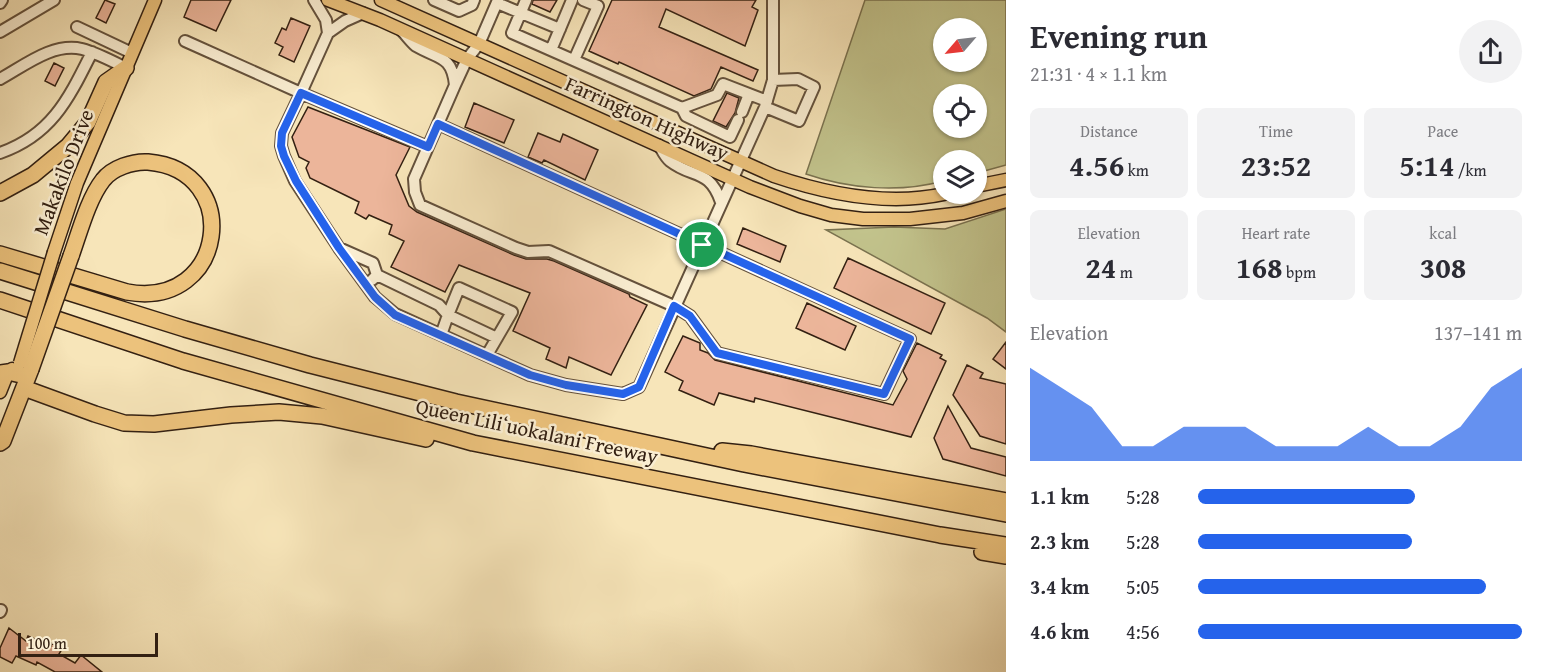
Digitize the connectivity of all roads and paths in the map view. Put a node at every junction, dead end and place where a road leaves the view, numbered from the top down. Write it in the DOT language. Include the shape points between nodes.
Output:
graph roads {
  1 [pos="54,0"];
  2 [pos="314,0"];
  3 [pos="328,0"];
  4 [pos="381,0"];
  5 [pos="434,0"];
  6 [pos="474,0"];
  7 [pos="526,0"];
  8 [pos="572,0"];
  9 [pos="583,0"];
  10 [pos="773,0"];
  11 [pos="498,1"];
  12 [pos="153,2"];
  13 [pos="521,12"];
  14 [pos="363,13"];
  15 [pos="77,27"];
  16 [pos="401,29"];
  17 [pos="560,29"];
  18 [pos="0,32"];
  19 [pos="328,33"];
  20 [pos="185,41"];
  21 [pos="479,44"];
  22 [pos="551,50"];
  23 [pos="92,52"];
  24 [pos="132,53"];
  25 [pos="467,59"];
  26 [pos="574,60"];
  27 [pos="126,68"];
  28 [pos="0,79"];
  29 [pos="773,80"];
  30 [pos="455,85"];
  31 [pos="301,93"];
  32 [pos="749,94"];
  33 [pos="766,104"];
  34 [pos="682,108"];
  35 [pos="438,124"];
  36 [pos="659,145"];
  37 [pos="428,147"];
  38 [pos="0,153"];
  39 [pos="740,160"];
  40 [pos="732,178"];
  41 [pos="1006,180"];
  42 [pos="987,184"];
  43 [pos="0,193"];
  44 [pos="933,195"];
  45 [pos="1006,201"];
  46 [pos="721,202"];
  47 [pos="702,245"];
  48 [pos="339,248"];
  49 [pos="0,254"];
  50 [pos="0,271"];
  51 [pos="376,275"];
  52 [pos="366,285"];
  53 [pos="0,300"];
  54 [pos="674,306"];
  55 [pos="448,315"];
  56 [pos="441,335"];
  57 [pos="497,338"];
  58 [pos="487,355"];
  59 [pos="18,373"];
  60 [pos="0,392"];
  61 [pos="0,436"];
  62 [pos="646,442"];
  63 [pos="0,443"];
  64 [pos="473,443"];
  65 [pos="742,496"];
  66 [pos="1006,501"];
  67 [pos="1006,514"];
  68 [pos="1006,545"];
  69 [pos="1006,556"];
  1 -- 18 [label="street"];
  2 -- 19 [label="street" via="326,20"];
  3 -- 14 [label="main road, Farrington Highway"];
  4 -- 21 [label="main road, Farrington Highway"];
  5 -- 6 [label="street" via="459,11"];
  7 -- 13 [label="street"];
  8 -- 17 [label="street"];
  9 -- 26 [label="street" via="598,6"];
  10 -- 29 [label="street"];
  11 -- 13 [label="street"];
  11 -- 21 [label="street"];
  12 -- 24 [label="main road, Makakilo Drive"];
  13 -- 17 [label="street"];
  13 -- 22 [label="street" via="512,33"];
  14 -- 16 [label="main road, Farrington Highway"];
  14 -- 19 [label="street"];
  15 -- 24 [label="street"];
  16 -- 25 [label="main road, Farrington Highway"];
  16 -- 30 [label="street" via="415,45 447,60"];
  17 -- 22 [label="street"];
  19 -- 31 [label="street"];
  20 -- 31 [label="street"];
  21 -- 25 [label="street"];
  21 -- 39 [label="main road, Farrington Highway"];
  22 -- 26 [label="street"];
  23 -- 27 [label="street"];
  23 -- 28 [label="street" via="58,49"];
  23 -- 38 [label="street" via="54,118 27,141"];
  24 -- 27 [label="main road, Makakilo Drive"];
  25 -- 30 [label="street"];
  25 -- 36 [label="main road, Farrington Highway"];
  26 -- 34 [label="street"];
  27 -- 43 [label="highway" via="106,82 88,122 68,146 33,175"];
  27 -- 59 [label="main road, Makakilo Drive, bridge" via="77,183"];
  29 -- 33 [label="street"];
  29 -- 33 [label="street" via="798,79 814,87 799,121"];
  30 -- 35 [label="street"];
  31 -- 37 [label="street"];
  31 -- 48 [label="street" via="282,133 281,146 296,181"];
  32 -- 33 [label="street"];
  32 -- 34 [label="street" via="723,84 717,94"];
  32 -- 34 [label="street" via="730,137 686,116"];
  33 -- 39 [label="street"];
  35 -- 37 [label="street"];
  35 -- 47 [label="street"];
  36 -- 40 [label="main road, Farrington Highway"];
  36 -- 46 [label="street" via="673,162 708,178"];
  37 -- 54 [label="street" via="414,180 420,205 516,248 549,251"];
  39 -- 40 [label="street"];
  39 -- 44 [label="main road, Farrington Highway" via="785,180 833,191 899,200"];
  40 -- 45 [label="main road, Farrington Highway" via="831,215 885,220 963,213"];
  40 -- 46 [label="street"];
  41 -- 42 [label="main road"];
  46 -- 47 [label="street"];
  47 -- 54 [label="street"];
  47 -- 54 [label="street" via="910,339 884,394 717,353 690,316"];
  48 -- 51 [label="street" via="373,263"];
  48 -- 52 [label="street"];
  49 -- 59 [label="highway, bridge" via="127,292 163,292 187,281 203,263 212,233 208,204 195,183 175,169 146,162 129,164 101,182 71,256"];
  50 -- 62 [label="highway, Queen Liliʻuokalani Freeway" via="310,365 456,402"];
  51 -- 52 [label="street"];
  51 -- 55 [label="street" via="439,304"];
  52 -- 56 [label="street" via="395,315"];
  53 -- 64 [label="highway, Queen Liliʻuokalani Freeway" via="183,361"];
  54 -- 58 [label="street" via="639,387 623,394 530,375"];
  55 -- 56 [label="street"];
  55 -- 57 [label="street"];
  55 -- 57 [label="street" via="459,288 512,312"];
  56 -- 58 [label="street"];
  57 -- 58 [label="street"];
  59 -- 60 [label="main road, Makakilo Drive"];
  59 -- 61 [label="main road, Makakilo Drive"];
  59 -- 63 [label="highway" via="12,420"];
  59 -- 64 [label="highway" via="95,414 124,423 154,424 288,412 334,418 418,438"];
  62 -- 66 [label="highway" via="751,454"];
  62 -- 67 [label="highway, Queen Liliʻuokalani Freeway"];
  64 -- 65 [label="highway, Queen Liliʻuokalani Freeway"];
  65 -- 68 [label="highway, Queen Liliʻuokalani Freeway"];
  65 -- 69 [label="highway" via="880,532"];
}
